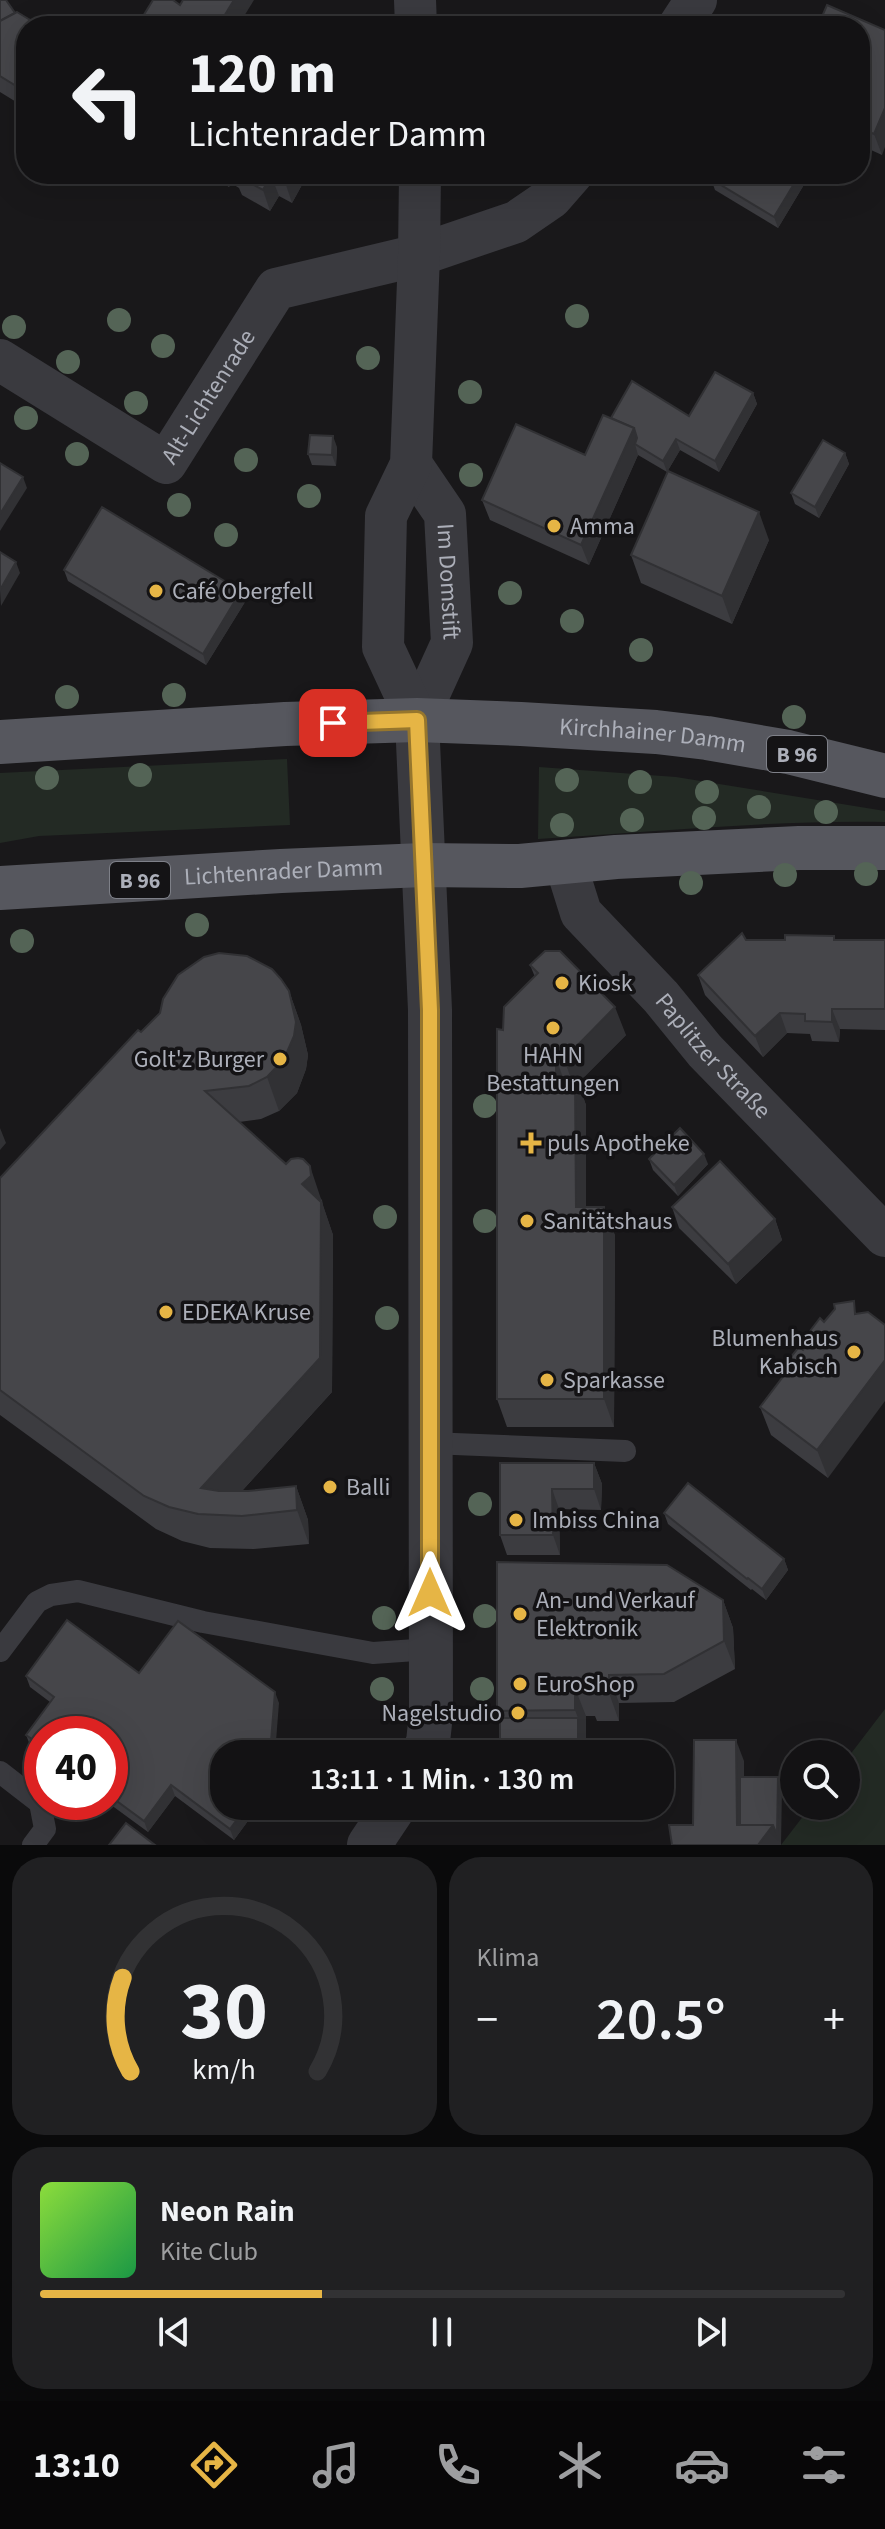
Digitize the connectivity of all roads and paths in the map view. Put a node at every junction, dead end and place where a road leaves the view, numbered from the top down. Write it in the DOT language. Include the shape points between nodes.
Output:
graph roads {
  1 [pos="420,184"];
  2 [pos="563,184"];
  3 [pos="419,255"];
  4 [pos="0,360"];
  5 [pos="411,464"];
  6 [pos="417,720"];
  7 [pos="0,742"];
  8 [pos="885,776"];
  9 [pos="885,848"];
  10 [pos="565,862"];
  11 [pos="423,865"];
  12 [pos="0,888"];
  13 [pos="885,1236"];
  14 [pos="430,1443"];
  15 [pos="625,1451"];
  16 [pos="430,1649"];
  17 [pos="0,1651"];
  18 [pos="428,1740"];
  19 [pos="0,1772"];
  20 [pos="33,1845"];
  1 -- 3 [label="street"];
  2 -- 3 [label="street" via="516,222"];
  3 -- 4 [label="street, Alt-Lichtenrade" via="276,289 166,463"];
  3 -- 5 [label="street"];
  5 -- 6 [label="street" via="386,516 383,647"];
  5 -- 6 [label="street, Im Domstift" via="445,514 452,643"];
  6 -- 7 [label="main road, B 96"];
  6 -- 8 [label="main road, Kirchhainer Damm / B 96" via="656,732 788,752"];
  6 -- 11 [label="street"];
  9 -- 10 [label="main road, B 96"];
  10 -- 11 [label="main road, B 96"];
  10 -- 13 [label="street, Paplitzer Straße" via="581,913 705,1051"];
  11 -- 12 [label="main road, Lichtenrader Damm / B 96"];
  11 -- 14 [label="street" via="430,1010"];
  14 -- 15 [label="lane"];
  14 -- 16 [label="street"];
  16 -- 17 [label="lane" via="373,1653 203,1622 78,1591 37,1602"];
  16 -- 18 [label="street"];
  19 -- 20 [label="lane" via="40,1803 45,1829"];
}
